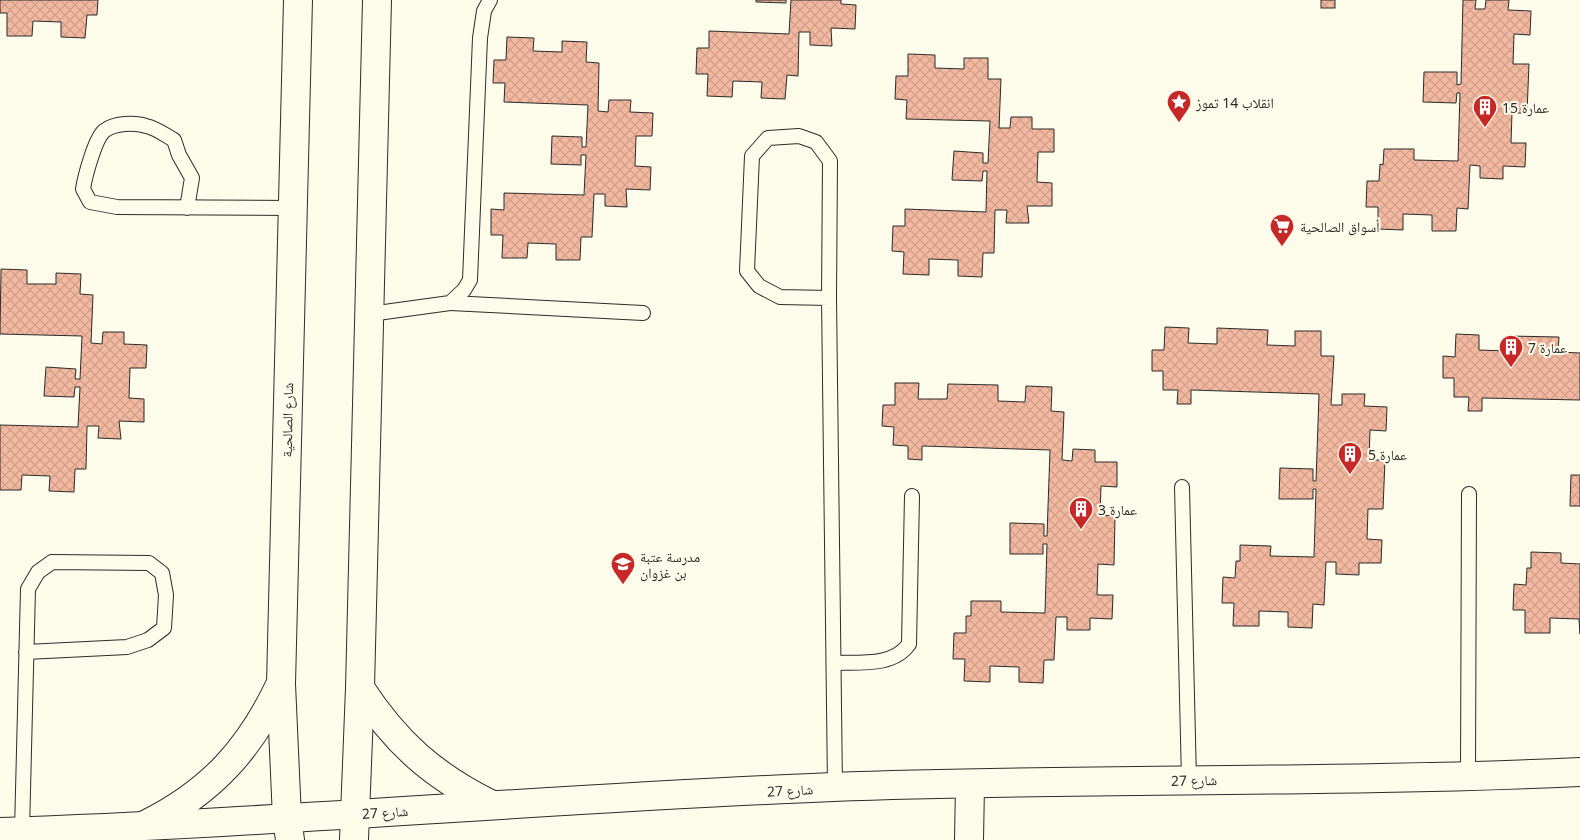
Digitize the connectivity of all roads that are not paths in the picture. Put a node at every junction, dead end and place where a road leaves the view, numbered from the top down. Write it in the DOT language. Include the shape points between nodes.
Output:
graph roads {
  1 [pos="298,0"];
  2 [pos="377,0"];
  3 [pos="490,0"];
  4 [pos="187,208"];
  5 [pos="293,208"];
  6 [pos="829,298"];
  7 [pos="450,303"];
  8 [pos="643,313"];
  9 [pos="370,314"];
  10 [pos="1182,487"];
  11 [pos="1469,494"];
  12 [pos="912,496"];
  13 [pos="26,652"];
  14 [pos="834,663"];
  15 [pos="281,684"];
  16 [pos="360,688"];
  17 [pos="1580,772"];
  18 [pos="1468,775"];
  19 [pos="1189,780"];
  20 [pos="970,785"];
  21 [pos="834,787"];
  22 [pos="492,805"];
  23 [pos="139,827"];
  24 [pos="354,827"];
  25 [pos="289,829"];
  26 [pos="11,831"];
  27 [pos="969,840"];
  1 -- 5 [label="main road, شارع الصالحية"];
  2 -- 9 [label="main road"];
  3 -- 7 [label="lane" via="484,11 480,38 470,280"];
  4 -- 4 [label="lane" via="117,207 90,202 83,189 86,169 103,132 111,127 134,123 174,140 192,178"];
  4 -- 5 [label="lane"];
  5 -- 15 [label="main road, شارع الصالحية"];
  6 -- 6 [label="lane" via="830,161 816,142 799,136 768,138 752,156 748,271 759,286 780,297"];
  6 -- 14 [label="lane"];
  7 -- 8 [label="lane"];
  7 -- 9 [label="lane"];
  9 -- 16 [label="main road"];
  10 -- 19 [label="lane"];
  11 -- 18 [label="lane"];
  12 -- 14 [label="lane" via="909,644 902,653 888,660"];
  13 -- 13 [label="lane" via="28,589 38,572 52,562 149,563 162,573 166,595 164,628 148,640 127,647"];
  13 -- 26 [label="lane"];
  14 -- 21 [label="lane"];
  15 -- 23 [label="main road" via="247,744 224,770 170,812"];
  15 -- 25 [label="main road, شارع الصالحية"];
  16 -- 22 [label="main road" via="403,745 430,769"];
  16 -- 24 [label="main road"];
  17 -- 18 [label="main road, شارع 27"];
  18 -- 19 [label="main road, شارع 27"];
  19 -- 20 [label="main road, شارع 27"];
  20 -- 21 [label="main road, شارع 27"];
  20 -- 27 [label="main road"];
  21 -- 22 [label="main road, شارع 27"];
  22 -- 24 [label="main road, شارع 27"];
  23 -- 25 [label="main road, شارع 27"];
  23 -- 26 [label="main road, شارع 27"];
  24 -- 25 [label="main road, شارع 27"];
}
